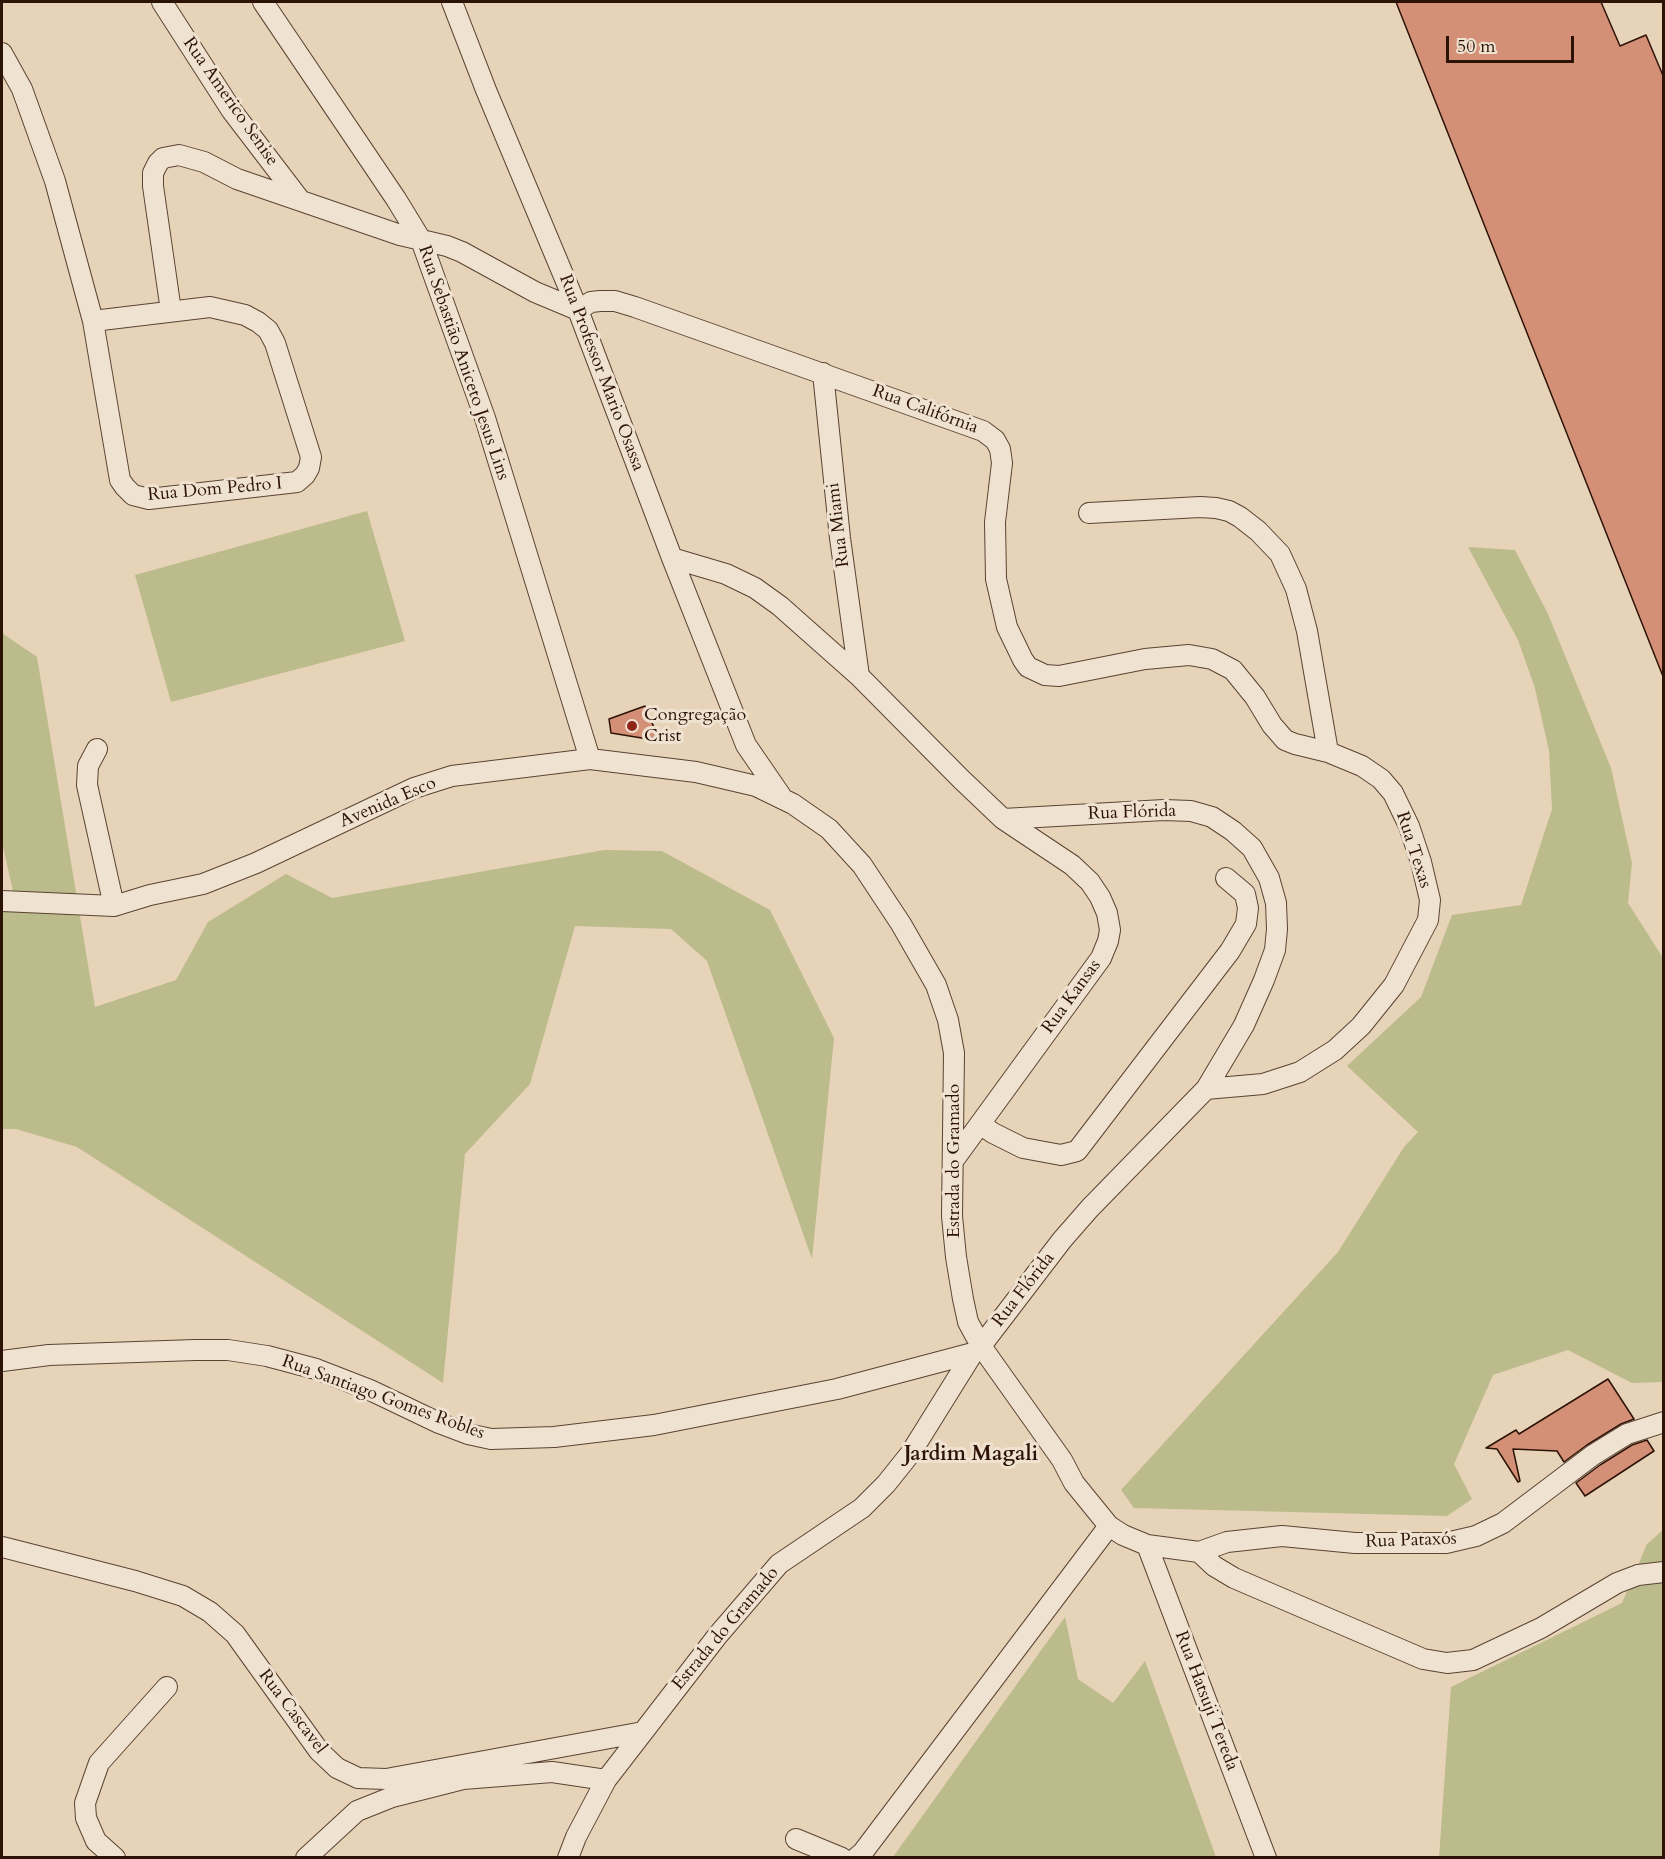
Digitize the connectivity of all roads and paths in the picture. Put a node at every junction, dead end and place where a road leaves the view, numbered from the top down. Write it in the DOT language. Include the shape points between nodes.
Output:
graph roads {
  1 [pos="162,2"];
  2 [pos="263,2"];
  3 [pos="452,2"];
  4 [pos="2,54"];
  5 [pos="300,200"];
  6 [pos="421,240"];
  7 [pos="578,310"];
  8 [pos="171,311"];
  9 [pos="93,321"];
  10 [pos="823,373"];
  11 [pos="1089,513"];
  12 [pos="672,558"];
  13 [pos="859,676"];
  14 [pos="746,745"];
  15 [pos="97,749"];
  16 [pos="1328,752"];
  17 [pos="590,759"];
  18 [pos="738,781"];
  19 [pos="783,798"];
  20 [pos="1003,819"];
  21 [pos="1226,878"];
  22 [pos="2,901"];
  23 [pos="114,906"];
  24 [pos="1206,1089"];
  25 [pos="980,1124"];
  26 [pos="953,1161"];
  27 [pos="977,1349"];
  28 [pos="2,1361"];
  29 [pos="1664,1422"];
  30 [pos="1109,1526"];
  31 [pos="1147,1545"];
  32 [pos="2,1547"];
  33 [pos="1199,1552"];
  34 [pos="1664,1572"];
  35 [pos="167,1687"];
  36 [pos="643,1732"];
  37 [pos="606,1780"];
  38 [pos="796,1839"];
  39 [pos="115,1857"];
  40 [pos="306,1857"];
  41 [pos="568,1857"];
  42 [pos="842,1857"];
  43 [pos="856,1857"];
  44 [pos="1266,1857"];
  1 -- 5 [label="street, Rua Americo Senise" via="232,111"];
  2 -- 6 [label="street, Rua Sebastião Aniceto Jesus Lins"];
  3 -- 7 [label="street, Rua Professor Mario Osassa"];
  4 -- 9 [label="street" via="22,89 55,181"];
  5 -- 6 [label="street"];
  5 -- 8 [label="street" via="179,155 158,162 153,186"];
  6 -- 7 [label="street" via="462,252 535,292"];
  6 -- 17 [label="street, Rua Sebastião Aniceto Jesus Lins" via="485,418"];
  7 -- 10 [label="street, Rua Califórnia" via="591,302 615,301"];
  7 -- 12 [label="street, Rua Professor Mario Osassa"];
  8 -- 9 [label="street, Rua Dom Pedro I"];
  8 -- 9 [label="street, Rua Dom Pedro I" via="210,307 229,310 258,321 268,330 310,457 305,476 297,482 149,500 133,495 120,480"];
  10 -- 13 [label="street, Rua Miami"];
  10 -- 16 [label="street, Rua Califórnia" via="983,431 995,440 1002,463 995,522 996,579 1007,627 1028,667 1059,676 1145,659 1189,655 1212,659 1233,670 1285,740"];
  11 -- 16 [label="street" via="1216,508 1240,517 1258,531 1280,554 1296,589"];
  12 -- 13 [label="street" via="726,574 755,588"];
  12 -- 14 [label="street, Rua Professor Mario Osassa"];
  13 -- 20 [label="street"];
  14 -- 18 [label="street"];
  14 -- 19 [label="street, Rua Professor Mario Osassa"];
  15 -- 23 [label="street" via="88,766 87,784"];
  16 -- 24 [label="street, Rua Texas" via="1362,766 1381,778 1393,793 1421,862 1430,900 1428,920 1394,985 1361,1026 1335,1050 1300,1072 1263,1084"];
  17 -- 18 [label="street, Avenida Esco"];
  17 -- 23 [label="street, Avenida Esco" via="452,776 414,788 203,884"];
  18 -- 19 [label="street, Avenida Esco"];
  19 -- 26 [label="street, Estrada do Gramado" via="829,829 862,865 936,985 954,1053"];
  20 -- 24 [label="street, Rua Flórida" via="1191,811 1212,817 1252,848 1269,878 1276,903 1275,950 1244,1025"];
  20 -- 25 [label="street, Rua Kansas" via="1072,865 1090,882 1107,913 1110,930 1101,958"];
  21 -- 25 [label="street" via="1245,894 1246,924 1230,951 1077,1151 1061,1155 1023,1148"];
  22 -- 23 [label="street, Avenida Esco"];
  24 -- 27 [label="street, Rua Flórida" via="1090,1208"];
  25 -- 26 [label="street, Rua Kansas"];
  26 -- 27 [label="street, Estrada do Gramado" via="952,1216 961,1289"];
  27 -- 28 [label="street, Rua Santiago Gomes Robles" via="837,1389 654,1425 554,1437 491,1439 439,1423 316,1369 267,1356 195,1350 49,1355"];
  27 -- 30 [label="street"];
  27 -- 36 [label="street, Estrada do Gramado" via="886,1484 861,1508 779,1564 717,1635"];
  29 -- 33 [label="street, Rua Pataxós" via="1610,1444 1503,1522 1476,1536 1446,1543 1355,1543 1282,1536 1227,1542"];
  30 -- 31 [label="street"];
  30 -- 43 [label="street"];
  31 -- 33 [label="street"];
  31 -- 44 [label="street, Rua Hatsuji Tereda"];
  32 -- 36 [label="street, Rua Cascavel" via="135,1581 183,1596 210,1612 235,1634 320,1751 337,1768 358,1778 386,1779"];
  33 -- 34 [label="street" via="1234,1578 1423,1659 1447,1663 1473,1660 1541,1628 1617,1583 1638,1575"];
  35 -- 39 [label="street" via="99,1762 85,1803 86,1818 96,1841"];
  36 -- 37 [label="street, Estrada do Gramado"];
  37 -- 40 [label="street" via="552,1772 464,1779 392,1797 357,1811"];
  37 -- 41 [label="street, Estrada do Gramado"];
  38 -- 42 [label="street"];
}
